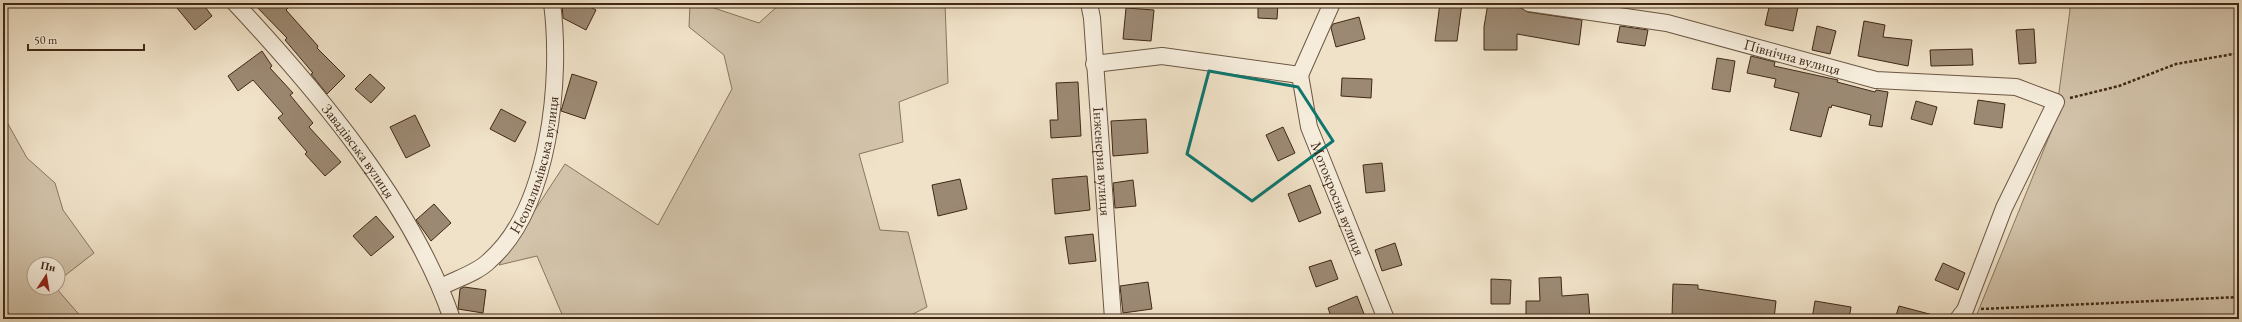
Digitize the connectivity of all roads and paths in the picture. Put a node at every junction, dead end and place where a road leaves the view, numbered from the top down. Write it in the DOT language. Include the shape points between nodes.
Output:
graph roads {
  1 [pos="235,3"];
  2 [pos="552,3"];
  3 [pos="1089,3"];
  4 [pos="1332,3"];
  5 [pos="1529,3"];
  6 [pos="2239,53"];
  7 [pos="1094,64"];
  8 [pos="1300,75"];
  9 [pos="2056,102"];
  10 [pos="441,288"];
  11 [pos="2239,297"];
  12 [pos="1962,314"];
  13 [pos="452,319"];
  14 [pos="1113,319"];
  15 [pos="1386,319"];
  1 -- 10 [label="street, Завадівська вулиця" via="333,116 402,213"];
  2 -- 10 [label="street, Неопалимівська вулиця" via="556,32 553,103 540,172 515,234 489,262"];
  3 -- 7 [label="street, Інженерна вулиця"];
  4 -- 8 [label="street"];
  5 -- 9 [label="street, Північна вулиця" via="1667,23 1876,80 2016,87"];
  6 -- 9 [label="path" via="2176,64 2119,86"];
  7 -- 8 [label="street" via="1162,56"];
  7 -- 14 [label="street, Інженерна вулиця"];
  8 -- 15 [label="street, Мотокросна вулиця" via="1309,127"];
  9 -- 12 [label="street" via="2004,208"];
  10 -- 13 [label="street, Завадівська вулиця"];
  11 -- 12 [label="path"];
}
